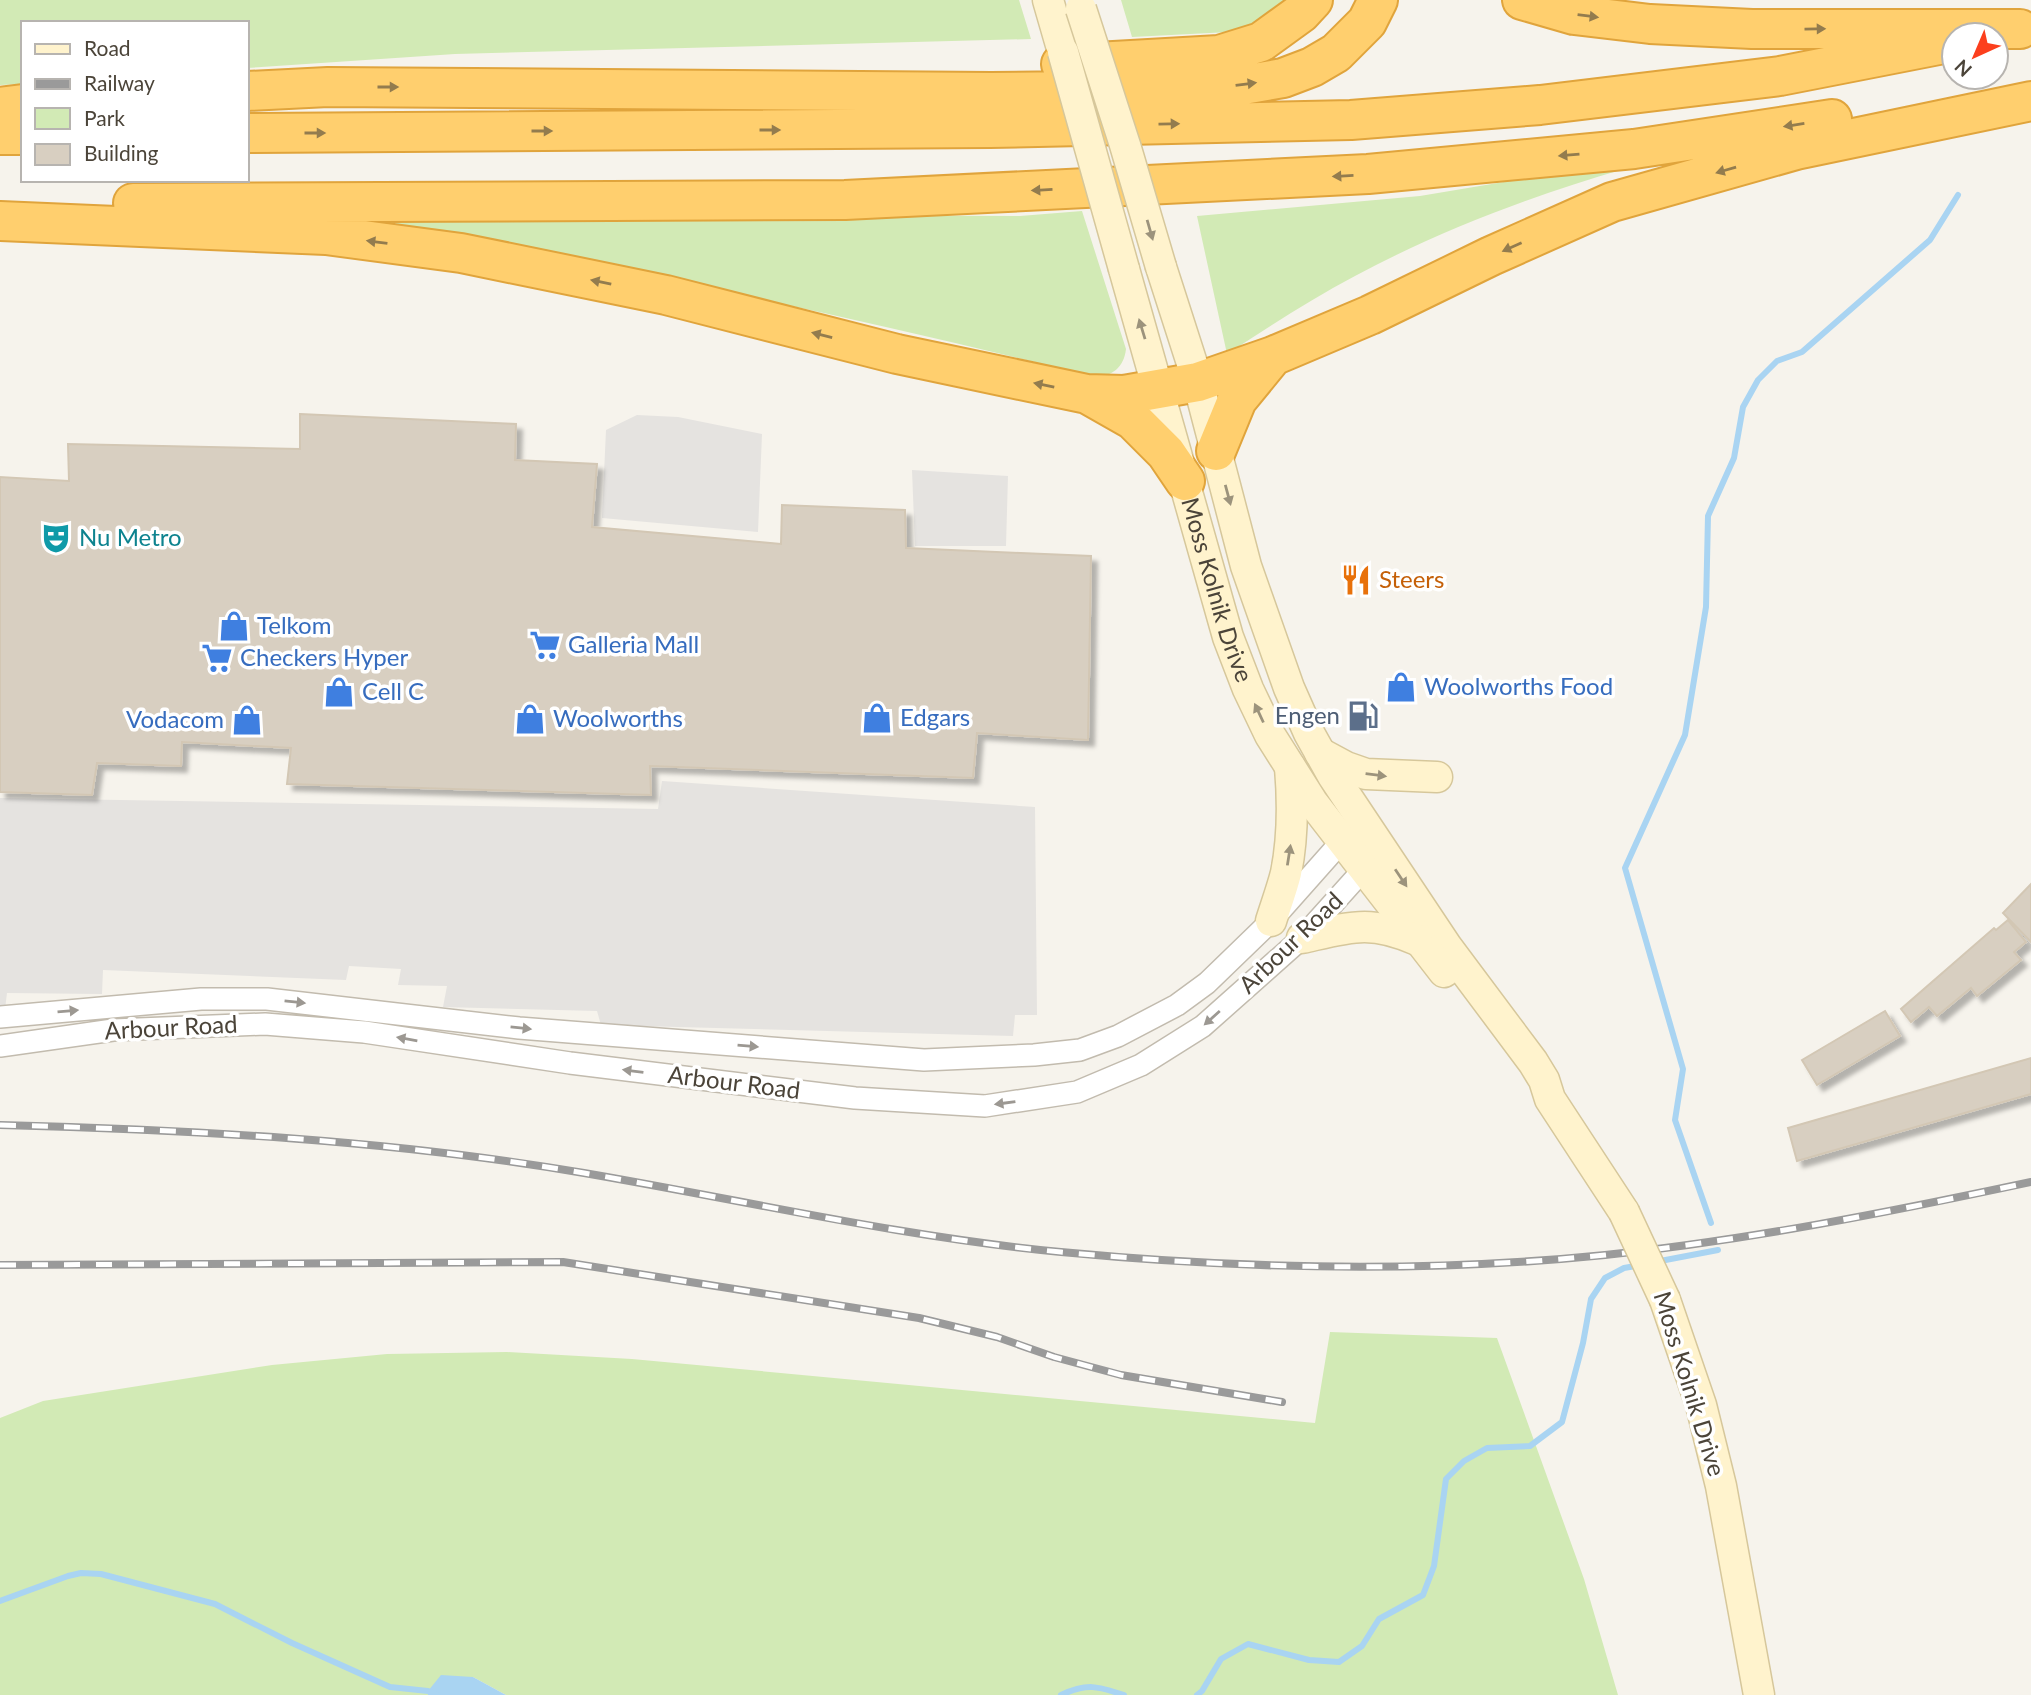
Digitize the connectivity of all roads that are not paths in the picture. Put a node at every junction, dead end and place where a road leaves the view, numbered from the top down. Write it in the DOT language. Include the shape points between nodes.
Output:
graph roads {
  1 [pos="1313,0"];
  2 [pos="1378,0"];
  3 [pos="1522,0"];
  4 [pos="1072,2"];
  5 [pos="2014,31"];
  6 [pos="1940,45"];
  7 [pos="2031,86"];
  8 [pos="566,88"];
  9 [pos="248,91"];
  10 [pos="2031,101"];
  11 [pos="21,104"];
  12 [pos="0,107"];
  13 [pos="248,133"];
  14 [pos="0,135"];
  15 [pos="21,135"];
  16 [pos="0,204"];
  17 [pos="0,221"];
  18 [pos="1273,356"];
  19 [pos="1198,382"];
  20 [pos="1160,389"];
  21 [pos="1087,394"];
  22 [pos="1216,451"];
  23 [pos="1185,481"];
  24 [pos="1320,753"];
  25 [pos="1290,766"];
  26 [pos="1437,777"];
  27 [pos="1352,830"];
  28 [pos="1373,860"];
  29 [pos="1271,921"];
  30 [pos="1302,939"];
  31 [pos="1418,941"];
  32 [pos="368,1009"];
  33 [pos="0,1017"];
  34 [pos="364,1032"];
  35 [pos="0,1046"];
  36 [pos="1550,1099"];
  37 [pos="1759,1695"];
  1 -- 8 [label="highway" via="1261,42 1219,55"];
  8 -- 2 [label="highway, one-way" via="991,92 1243,85 1283,78 1336,53 1367,22"];
  3 -- 5 [label="highway, one-way" via="1574,15 1650,24"];
  4 -- 19 [label="main road, Moss Kolnik Drive, one-way, bridge" via="1125,145"];
  20 -- 4 [label="main road, Moss Kolnik Drive, one-way, bridge" via="1124,269"];
  13 -- 6 [label="highway, one-way" via="977,128 1351,120 1780,76"];
  7 -- 16 [label="highway, one-way" via="1634,149 1368,174 845,200"];
  9 -- 8 [label="highway, one-way"];
  10 -- 18 [label="highway, one-way" via="1796,150 1612,202"];
  11 -- 12 [label="highway"];
  14 -- 15 [label="highway"];
  21 -- 17 [label="highway, one-way" via="897,354 666,295 461,253 327,235"];
  18 -- 19 [label="highway"];
  18 -- 22 [label="highway" via="1237,400"];
  19 -- 20 [label="highway"];
  19 -- 22 [label="main road, Moss Kolnik Drive"];
  20 -- 21 [label="highway" via="1124,395"];
  20 -- 23 [label="main road, Moss Kolnik Drive"];
  21 -- 23 [label="highway" via="1133,420 1166,453"];
  22 -- 24 [label="main road, Moss Kolnik Drive, one-way" via="1268,632"];
  25 -- 23 [label="main road, Moss Kolnik Drive, one-way" via="1265,724 1228,637"];
  24 -- 26 [label="main road, one-way" via="1366,774"];
  24 -- 27 [label="main road, Moss Kolnik Drive"];
  25 -- 27 [label="main road, Moss Kolnik Drive"];
  29 -- 25 [label="main road, one-way" via="1291,844"];
  27 -- 28 [label="main road, Moss Kolnik Drive"];
  27 -- 29 [label="street, Arbour Road"];
  28 -- 30 [label="street, Arbour Road"];
  28 -- 31 [label="main road, Moss Kolnik Drive"];
  28 -- 36 [label="main road, Moss Kolnik Drive, one-way" via="1447,947 1532,1062"];
  32 -- 29 [label="street, Arbour Road, one-way" via="519,1028 924,1060 1034,1055 1080,1050 1118,1037 1177,1005"];
  30 -- 31 [label="main road" via="1367,926 1394,930"];
  30 -- 34 [label="street, Arbour Road, one-way" via="1203,1027 1141,1065 1077,1092 985,1106 855,1098"];
  31 -- 36 [label="main road, Moss Kolnik Drive"];
  33 -- 32 [label="street, Arbour Road, one-way" via="201,999 267,999"];
  32 -- 34 [label="street"];
  34 -- 35 [label="street, Arbour Road" via="251,1024 113,1030"];
  36 -- 37 [label="main road, Moss Kolnik Drive, bridge" via="1624,1212 1665,1300 1701,1405 1718,1473"];
}
